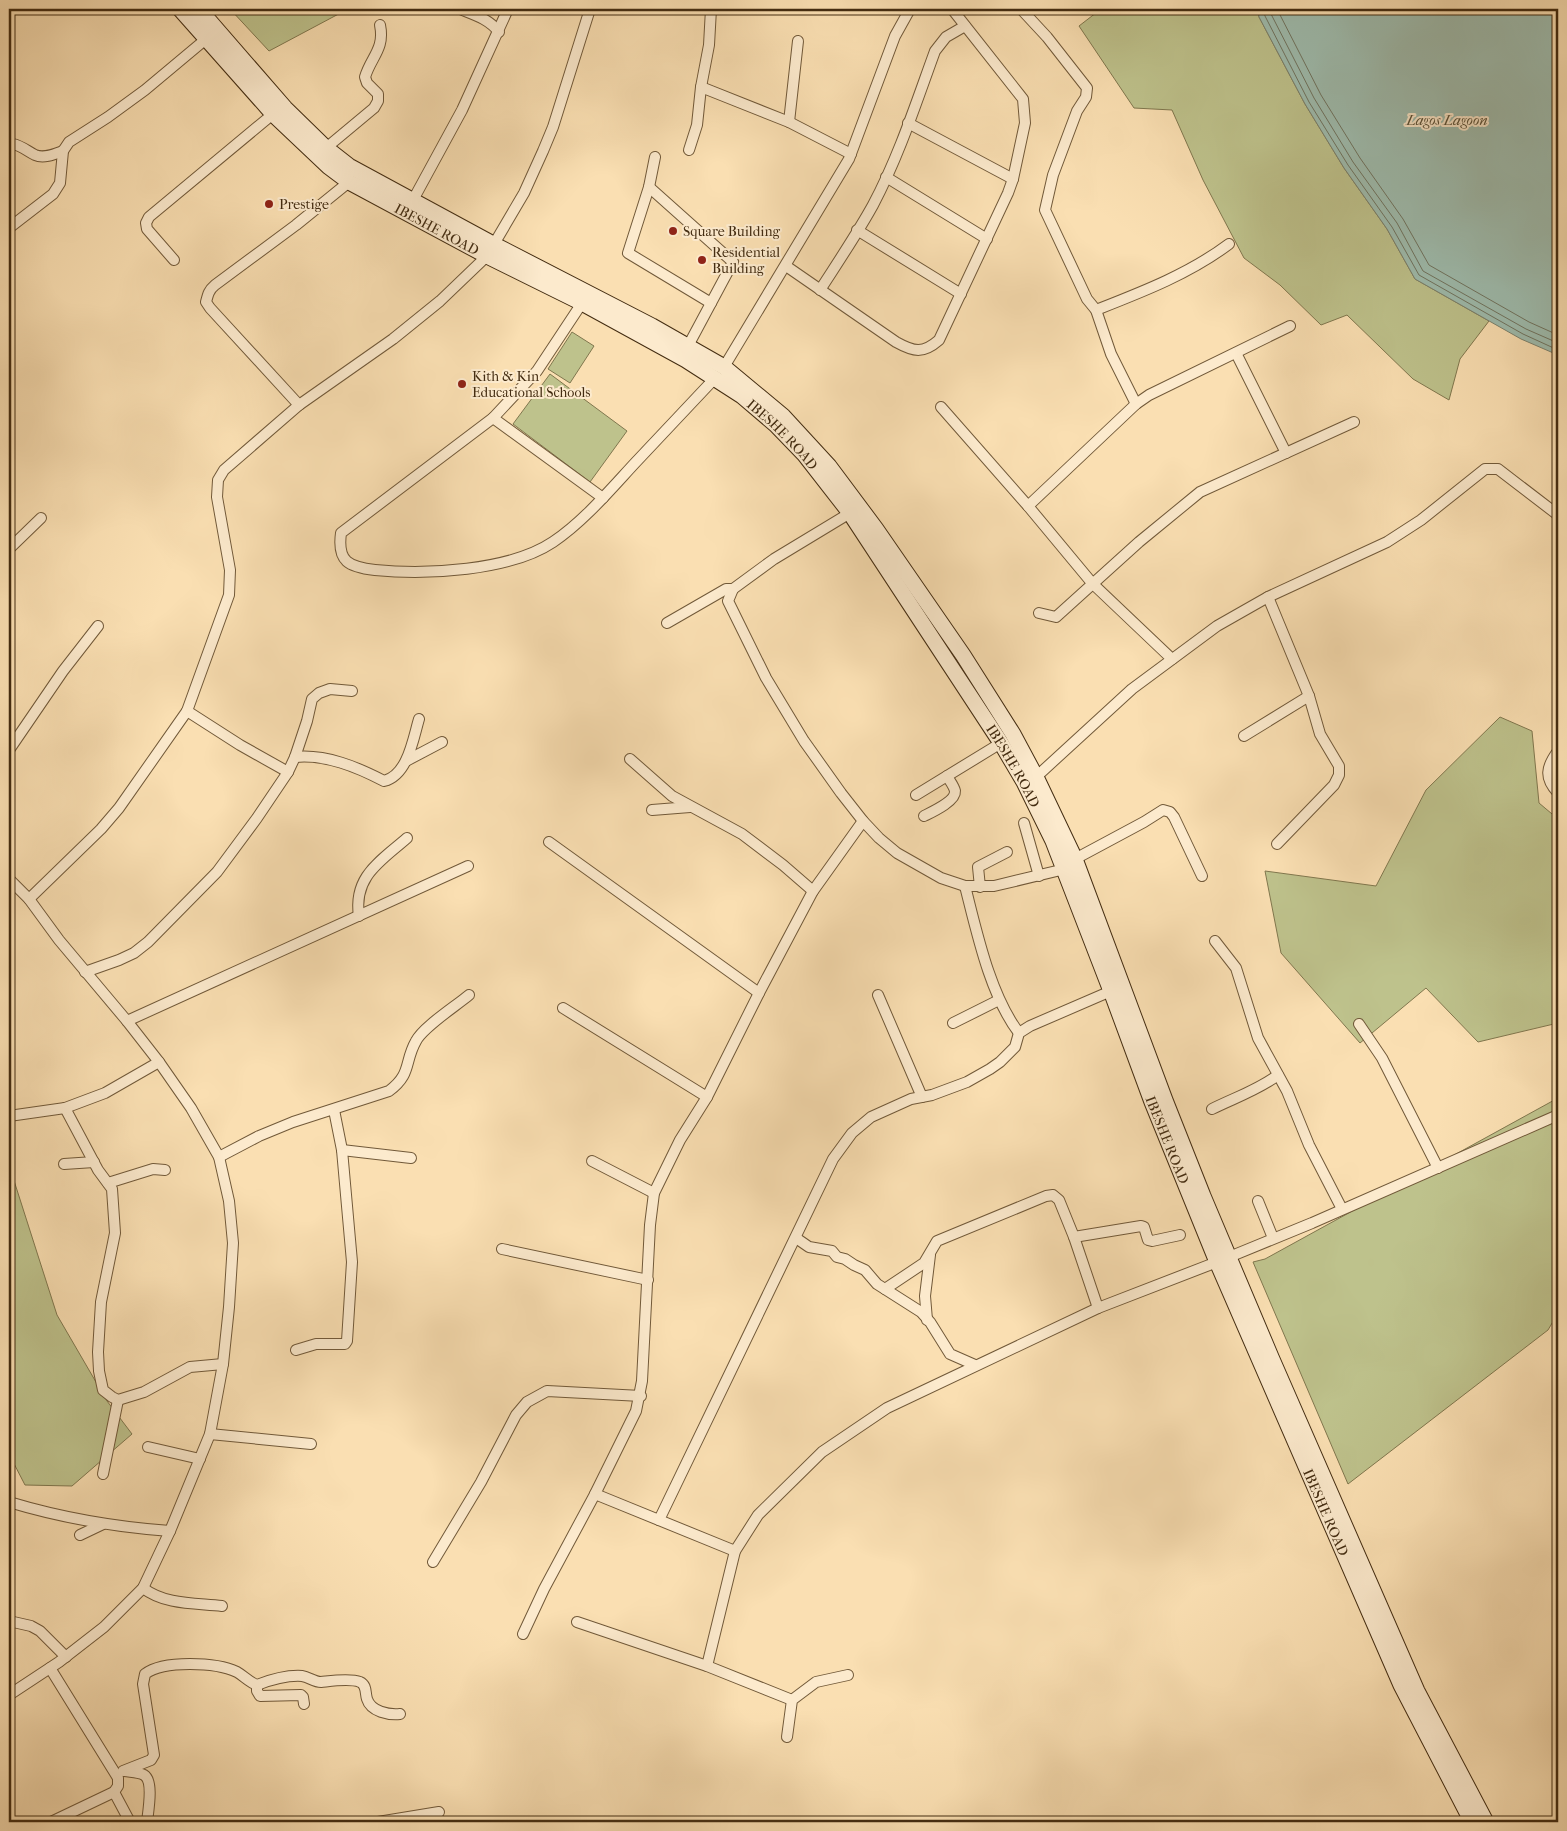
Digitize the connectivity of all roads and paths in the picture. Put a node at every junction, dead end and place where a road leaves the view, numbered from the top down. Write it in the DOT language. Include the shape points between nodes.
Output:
graph roads {
  1 [pos="180,9"];
  2 [pos="199,9"];
  3 [pos="460,9"];
  4 [pos="508,9"];
  5 [pos="590,9"];
  6 [pos="711,9"];
  7 [pos="910,9"];
  8 [pos="952,9"];
  9 [pos="1021,9"];
  10 [pos="380,25"];
  11 [pos="965,26"];
  12 [pos="499,32"];
  13 [pos="206,39"];
  14 [pos="798,41"];
  15 [pos="700,87"];
  16 [pos="272,114"];
  17 [pos="789,122"];
  18 [pos="908,123"];
  19 [pos="9,148"];
  20 [pos="326,148"];
  21 [pos="689,150"];
  22 [pos="63,151"];
  23 [pos="851,154"];
  24 [pos="655,157"];
  25 [pos="886,177"];
  26 [pos="1013,179"];
  27 [pos="349,182"];
  28 [pos="649,187"];
  29 [pos="413,200"];
  30 [pos="9,228"];
  31 [pos="858,230"];
  32 [pos="987,239"];
  33 [pos="1229,244"];
  34 [pos="490,250"];
  35 [pos="174,260"];
  36 [pos="786,266"];
  37 [pos="820,290"];
  38 [pos="961,294"];
  39 [pos="582,303"];
  40 [pos="711,303"];
  41 [pos="1096,310"];
  42 [pos="1290,326"];
  43 [pos="688,346"];
  44 [pos="1236,353"];
  45 [pos="720,372"];
  46 [pos="1136,404"];
  47 [pos="299,405"];
  48 [pos="941,407"];
  49 [pos="493,418"];
  50 [pos="1354,422"];
  51 [pos="1286,453"];
  52 [pos="603,498"];
  53 [pos="1028,506"];
  54 [pos="850,513"];
  55 [pos="1558,515"];
  56 [pos="41,518"];
  57 [pos="9,549"];
  58 [pos="1092,583"];
  59 [pos="733,589"];
  60 [pos="1268,597"];
  61 [pos="1039,614"];
  62 [pos="667,623"];
  63 [pos="98,626"];
  64 [pos="1172,659"];
  65 [pos="352,691"];
  66 [pos="1308,696"];
  67 [pos="187,711"];
  68 [pos="419,719"];
  69 [pos="1244,736"];
  70 [pos="442,742"];
  71 [pos="1001,743"];
  72 [pos="9,750"];
  73 [pos="1558,751"];
  74 [pos="295,757"];
  75 [pos="630,759"];
  76 [pos="406,761"];
  77 [pos="288,772"];
  78 [pos="947,776"];
  79 [pos="1030,780"];
  80 [pos="1558,793"];
  81 [pos="916,795"];
  82 [pos="691,807"];
  83 [pos="652,810"];
  84 [pos="924,816"];
  85 [pos="863,821"];
  86 [pos="1024,823"];
  87 [pos="407,838"];
  88 [pos="549,842"];
  89 [pos="1277,844"];
  90 [pos="1007,852"];
  91 [pos="1070,864"];
  92 [pos="468,866"];
  93 [pos="1039,876"];
  94 [pos="1202,876"];
  95 [pos="9,879"];
  96 [pos="965,886"];
  97 [pos="980,888"];
  98 [pos="813,891"];
  99 [pos="29,899"];
  100 [pos="359,916"];
  101 [pos="1216,941"];
  102 [pos="85,972"];
  103 [pos="1111,991"];
  104 [pos="759,993"];
  105 [pos="469,995"];
  106 [pos="878,995"];
  107 [pos="998,1000"];
  108 [pos="563,1008"];
  109 [pos="127,1021"];
  110 [pos="953,1023"];
  111 [pos="1359,1024"];
  112 [pos="1019,1033"];
  113 [pos="159,1062"];
  114 [pos="1278,1076"];
  115 [pos="707,1097"];
  116 [pos="922,1097"];
  117 [pos="65,1108"];
  118 [pos="1212,1109"];
  119 [pos="334,1110"];
  120 [pos="1558,1115"];
  121 [pos="9,1116"];
  122 [pos="342,1150"];
  123 [pos="219,1157"];
  124 [pos="411,1158"];
  125 [pos="592,1161"];
  126 [pos="94,1162"];
  127 [pos="64,1164"];
  128 [pos="1438,1168"];
  129 [pos="165,1170"];
  130 [pos="108,1183"];
  131 [pos="654,1193"];
  132 [pos="1258,1201"];
  133 [pos="1342,1209"];
  134 [pos="1180,1234"];
  135 [pos="1074,1237"];
  136 [pos="796,1238"];
  137 [pos="1273,1238"];
  138 [pos="502,1249"];
  139 [pos="930,1252"];
  140 [pos="1223,1260"];
  141 [pos="648,1280"];
  142 [pos="885,1290"];
  143 [pos="1098,1308"];
  144 [pos="927,1320"];
  145 [pos="296,1350"];
  146 [pos="223,1364"];
  147 [pos="974,1365"];
  148 [pos="641,1396"];
  149 [pos="118,1400"];
  150 [pos="210,1434"];
  151 [pos="311,1444"];
  152 [pos="148,1447"];
  153 [pos="200,1459"];
  154 [pos="103,1474"];
  155 [pos="595,1494"];
  156 [pos="9,1502"];
  157 [pos="658,1520"];
  158 [pos="102,1524"];
  159 [pos="170,1531"];
  160 [pos="80,1535"];
  161 [pos="735,1551"];
  162 [pos="432,1562"];
  163 [pos="142,1588"];
  164 [pos="222,1606"];
  165 [pos="9,1621"];
  166 [pos="577,1622"];
  167 [pos="523,1634"];
  168 [pos="66,1657"];
  169 [pos="706,1666"];
  170 [pos="50,1668"];
  171 [pos="848,1675"];
  172 [pos="257,1685"];
  173 [pos="9,1695"];
  174 [pos="792,1700"];
  175 [pos="304,1704"];
  176 [pos="400,1714"];
  177 [pos="787,1737"];
  178 [pos="119,1771"];
  179 [pos="114,1792"];
  180 [pos="439,1812"];
  181 [pos="52,1822"];
  182 [pos="130,1822"];
  183 [pos="147,1822"];
  184 [pos="378,1822"];
  185 [pos="1472,1822"];
  186 [pos="1486,1822"];
  1 -- 13 [label="main road, IBESHE ROAD"];
  2 -- 20 [label="main road, IBESHE ROAD" via="285,108"];
  3 -- 12 [label="street" via="487,20"];
  4 -- 12 [label="street"];
  5 -- 34 [label="street" via="553,127 524,193"];
  6 -- 15 [label="street" via="709,45"];
  7 -- 23 [label="street" via="895,36"];
  8 -- 11 [label="street"];
  9 -- 41 [label="street" via="1087,88 1053,175 1045,210 1086,299"];
  10 -- 20 [label="street" via="380,45 364,77 378,94 378,100 374,108"];
  11 -- 18 [label="street" via="946,37 935,51"];
  11 -- 26 [label="street" via="1023,99 1025,123"];
  12 -- 29 [label="street" via="462,110"];
  13 -- 16 [label="main road, IBESHE ROAD"];
  13 -- 22 [label="street" via="145,90 70,142"];
  14 -- 17 [label="street"];
  15 -- 17 [label="street"];
  15 -- 21 [label="street" via="697,125"];
  16 -- 27 [label="main road, IBESHE ROAD"];
  16 -- 35 [label="street" via="149,217 147,229"];
  17 -- 23 [label="street"];
  18 -- 25 [label="street"];
  18 -- 26 [label="street"];
  19 -- 22 [label="street" via="13,144 19,145 36,156 45,157"];
  20 -- 29 [label="main road, IBESHE ROAD" via="357,171"];
  22 -- 30 [label="street" via="60,183 53,194"];
  23 -- 36 [label="street"];
  24 -- 28 [label="street"];
  25 -- 31 [label="street"];
  25 -- 32 [label="street"];
  26 -- 32 [label="street"];
  27 -- 34 [label="main road, IBESHE ROAD"];
  27 -- 47 [label="street" via="215,285 207,296 210,308"];
  28 -- 40 [label="street" via="733,262"];
  28 -- 40 [label="street" via="628,253"];
  29 -- 34 [label="main road, IBESHE ROAD"];
  31 -- 37 [label="street"];
  31 -- 38 [label="street"];
  32 -- 38 [label="street"];
  33 -- 41 [label="street" via="1168,280"];
  34 -- 39 [label="main road, IBESHE ROAD"];
  34 -- 43 [label="main road, IBESHE ROAD"];
  34 -- 47 [label="street" via="440,301 393,339"];
  36 -- 37 [label="street"];
  36 -- 45 [label="street"];
  37 -- 38 [label="street" via="911,350 928,349 939,340"];
  39 -- 45 [label="main road, IBESHE ROAD" via="686,360"];
  39 -- 49 [label="street" via="537,371"];
  40 -- 43 [label="street"];
  41 -- 46 [label="street" via="1111,354"];
  42 -- 44 [label="street"];
  43 -- 45 [label="main road, IBESHE ROAD"];
  44 -- 46 [label="street"];
  44 -- 51 [label="street"];
  45 -- 52 [label="street"];
  45 -- 54 [label="main road, IBESHE ROAD" via="804,454"];
  45 -- 79 [label="main road, IBESHE ROAD" via="784,416 829,466 963,655 1013,734"];
  46 -- 53 [label="street"];
  47 -- 67 [label="street" via="224,470 218,480 217,497 230,570 229,595"];
  48 -- 53 [label="street"];
  49 -- 52 [label="street"];
  49 -- 52 [label="street" via="341,533 340,553 346,561 353,566 375,570 424,572 494,565 552,542"];
  50 -- 51 [label="street"];
  51 -- 58 [label="street" via="1200,492"];
  53 -- 58 [label="street"];
  54 -- 59 [label="street" via="774,559"];
  54 -- 71 [label="main road, IBESHE ROAD"];
  55 -- 60 [label="street" via="1498,468 1485,469 1421,520 1387,542"];
  56 -- 57 [label="street"];
  58 -- 61 [label="street" via="1056,617"];
  58 -- 64 [label="street"];
  59 -- 62 [label="street"];
  59 -- 85 [label="street" via="728,601 766,678 804,741"];
  60 -- 64 [label="street" via="1217,626"];
  60 -- 66 [label="street"];
  63 -- 72 [label="street"];
  64 -- 79 [label="street"];
  65 -- 74 [label="street" via="330,689 312,699"];
  66 -- 69 [label="street"];
  66 -- 89 [label="street" via="1320,734 1340,775"];
  67 -- 77 [label="street"];
  67 -- 99 [label="street" via="119,808"];
  68 -- 76 [label="street"];
  70 -- 76 [label="street"];
  71 -- 78 [label="street"];
  71 -- 79 [label="main road, IBESHE ROAD"];
  73 -- 80 [label="street" via="1547,776"];
  74 -- 76 [label="street" via="326,759 370,773 384,781 392,779"];
  74 -- 77 [label="street"];
  75 -- 82 [label="street" via="662,788"];
  77 -- 102 [label="street" via="217,872 148,942 118,960"];
  78 -- 81 [label="street"];
  78 -- 84 [label="street" via="955,790 954,795 950,801"];
  79 -- 91 [label="main road, IBESHE ROAD"];
  82 -- 83 [label="street"];
  82 -- 98 [label="street" via="742,834"];
  85 -- 96 [label="street" via="897,852 941,878"];
  85 -- 98 [label="street"];
  86 -- 93 [label="street"];
  87 -- 100 [label="street" via="368,872 357,902"];
  88 -- 104 [label="street"];
  90 -- 97 [label="street" via="978,867"];
  91 -- 93 [label="street"];
  91 -- 94 [label="street" via="1163,810 1174,817"];
  91 -- 103 [label="main road, IBESHE ROAD"];
  91 -- 140 [label="main road, IBESHE ROAD" via="1165,1100"];
  92 -- 100 [label="street"];
  93 -- 97 [label="street"];
  95 -- 99 [label="street"];
  96 -- 97 [label="street"];
  96 -- 107 [label="street"];
  98 -- 104 [label="street"];
  99 -- 102 [label="street"];
  100 -- 109 [label="street"];
  101 -- 114 [label="street" via="1236,968 1258,1038"];
  102 -- 109 [label="street"];
  103 -- 112 [label="street"];
  103 -- 140 [label="main road, IBESHE ROAD" via="1152,1102"];
  104 -- 115 [label="street"];
  105 -- 119 [label="street" via="422,1033 400,1083 389,1091"];
  106 -- 116 [label="street"];
  107 -- 110 [label="street"];
  107 -- 112 [label="street"];
  108 -- 115 [label="street"];
  109 -- 113 [label="street"];
  111 -- 128 [label="street" via="1382,1058"];
  112 -- 116 [label="street" via="1015,1046 990,1069 966,1082"];
  113 -- 117 [label="street" via="105,1093"];
  113 -- 123 [label="street"];
  114 -- 118 [label="street" via="1264,1086"];
  114 -- 133 [label="street"];
  115 -- 131 [label="street" via="680,1140"];
  116 -- 136 [label="street" via="910,1099 872,1117 852,1133 834,1159"];
  117 -- 121 [label="street"];
  117 -- 126 [label="street"];
  119 -- 122 [label="street"];
  119 -- 123 [label="street" via="293,1122"];
  120 -- 128 [label="street"];
  122 -- 124 [label="street"];
  122 -- 145 [label="street" via="352,1262 347,1341 345,1344 316,1344"];
  123 -- 146 [label="street" via="229,1201 233,1243"];
  125 -- 131 [label="street"];
  126 -- 127 [label="street"];
  126 -- 130 [label="street"];
  128 -- 133 [label="street"];
  129 -- 130 [label="street" via="153,1168"];
  130 -- 149 [label="street" via="112,1190 115,1232 101,1302 98,1352 103,1390"];
  131 -- 141 [label="street"];
  132 -- 137 [label="street"];
  133 -- 137 [label="street"];
  134 -- 135 [label="street" via="1152,1241 1148,1240 1141,1226"];
  135 -- 139 [label="street" via="1059,1200 1053,1195 937,1242"];
  135 -- 143 [label="street"];
  136 -- 142 [label="street" via="809,1247 832,1251 837,1257 865,1270"];
  136 -- 157 [label="street"];
  137 -- 140 [label="street"];
  138 -- 141 [label="street"];
  139 -- 142 [label="street" via="924,1263"];
  139 -- 144 [label="street" via="925,1296"];
  140 -- 143 [label="street"];
  140 -- 185 [label="main road, IBESHE ROAD" via="1401,1686"];
  140 -- 186 [label="main road, IBESHE ROAD" via="1417,1691"];
  141 -- 148 [label="street"];
  142 -- 144 [label="street" via="921,1312"];
  143 -- 147 [label="street"];
  144 -- 147 [label="street" via="950,1354"];
  146 -- 149 [label="street" via="190,1367 144,1392"];
  146 -- 150 [label="street"];
  147 -- 161 [label="street" via="887,1408 822,1452 758,1514"];
  148 -- 155 [label="street"];
  148 -- 162 [label="street" via="547,1391 527,1402 516,1415 481,1482"];
  149 -- 154 [label="street"];
  150 -- 151 [label="street"];
  150 -- 153 [label="street"];
  152 -- 153 [label="street"];
  153 -- 159 [label="street"];
  155 -- 157 [label="street"];
  155 -- 167 [label="street"];
  156 -- 158 [label="street" via="36,1511"];
  157 -- 161 [label="street"];
  158 -- 159 [label="street"];
  158 -- 160 [label="street"];
  159 -- 163 [label="street"];
  161 -- 169 [label="street"];
  163 -- 164 [label="street" via="163,1600"];
  163 -- 168 [label="street" via="104,1627"];
  165 -- 168 [label="street" via="40,1631"];
  166 -- 169 [label="street"];
  168 -- 170 [label="street"];
  169 -- 174 [label="street"];
  170 -- 173 [label="street"];
  170 -- 178 [label="street"];
  171 -- 174 [label="street" via="816,1682"];
  172 -- 175 [label="street" via="260,1696 300,1695"];
  172 -- 176 [label="street" via="268,1680 300,1676 321,1682 360,1682 374,1709"];
  172 -- 178 [label="street" via="236,1672 215,1667 176,1664 151,1669 145,1674 143,1684 154,1755 151,1760"];
  174 -- 177 [label="street"];
  178 -- 179 [label="street" via="118,1786"];
  178 -- 183 [label="street" via="143,1775 148,1779"];
  179 -- 181 [label="street"];
  179 -- 182 [label="street"];
  180 -- 184 [label="street"];
}
